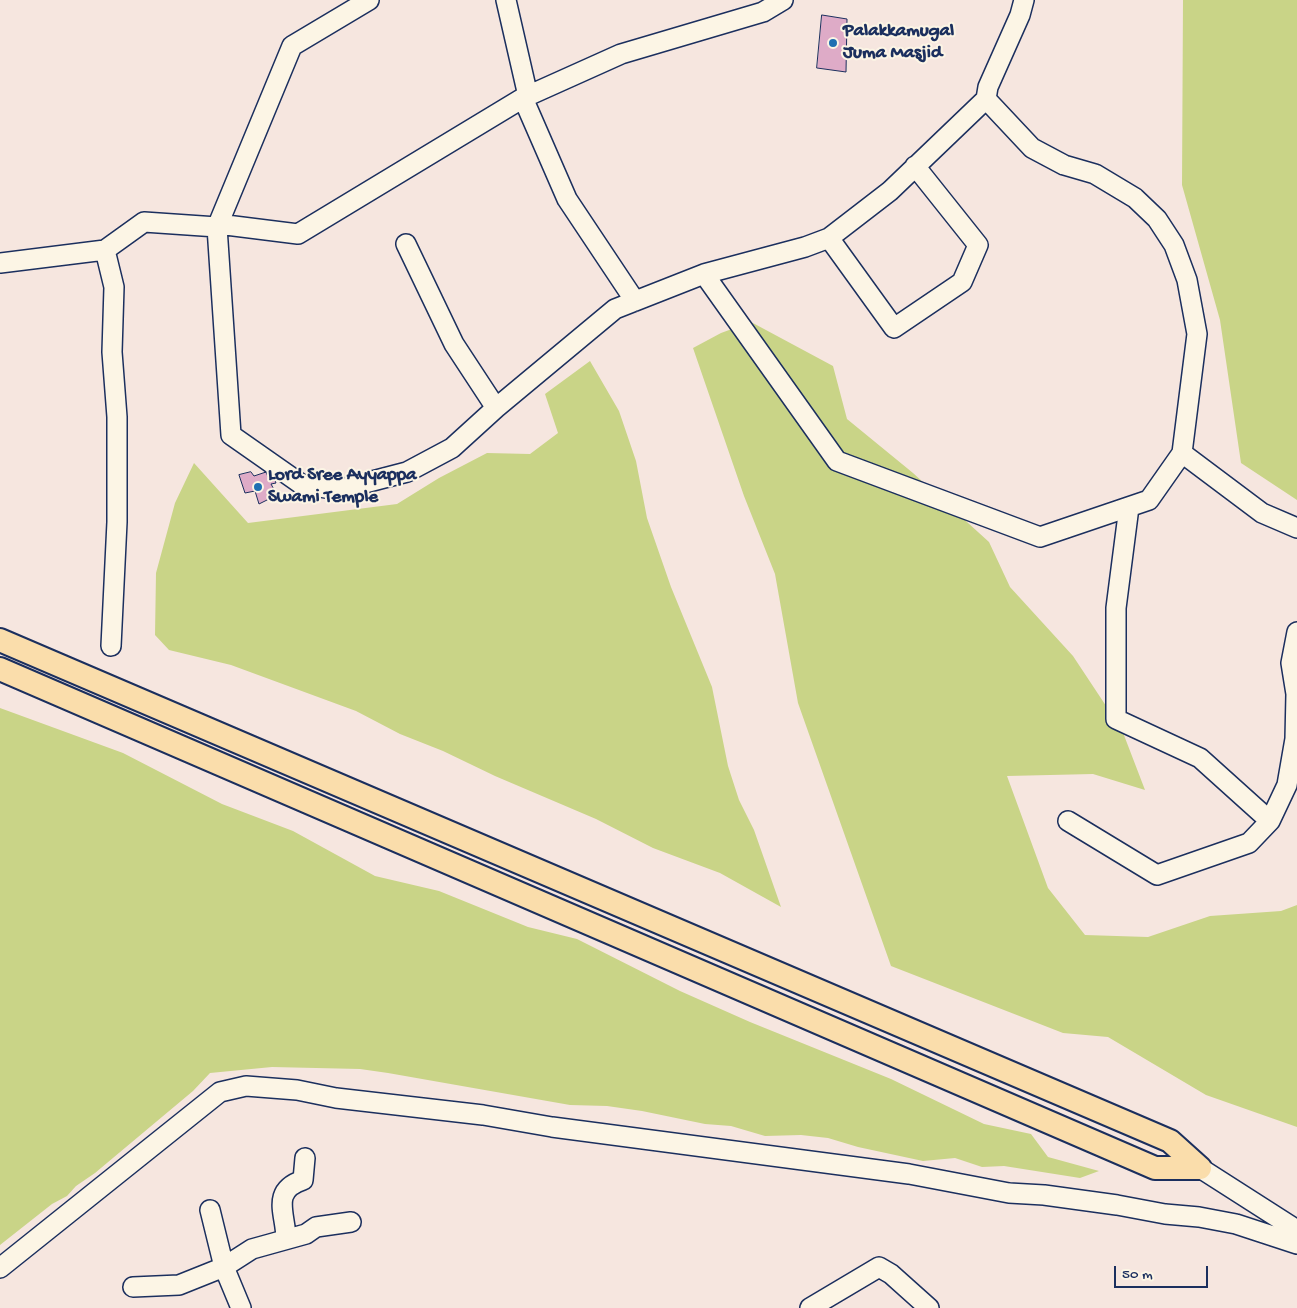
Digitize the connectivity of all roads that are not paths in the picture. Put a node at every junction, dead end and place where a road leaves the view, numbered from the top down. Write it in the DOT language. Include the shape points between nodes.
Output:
graph roads {
  1 [pos="369,0"];
  2 [pos="506,0"];
  3 [pos="784,0"];
  4 [pos="1024,0"];
  5 [pos="525,97"];
  6 [pos="986,99"];
  7 [pos="915,166"];
  8 [pos="217,227"];
  9 [pos="829,238"];
  10 [pos="406,244"];
  11 [pos="105,250"];
  12 [pos="0,263"];
  13 [pos="704,274"];
  14 [pos="635,301"];
  15 [pos="496,408"];
  16 [pos="1182,453"];
  17 [pos="1129,506"];
  18 [pos="1297,528"];
  19 [pos="1297,632"];
  20 [pos="0,640"];
  21 [pos="111,646"];
  22 [pos="0,669"];
  23 [pos="1270,820"];
  24 [pos="1068,821"];
  25 [pos="305,1158"];
  26 [pos="1200,1168"];
  27 [pos="210,1210"];
  28 [pos="351,1222"];
  29 [pos="1297,1230"];
  30 [pos="286,1240"];
  31 [pos="1297,1244"];
  32 [pos="224,1266"];
  33 [pos="0,1268"];
  34 [pos="133,1287"];
  35 [pos="241,1308"];
  36 [pos="810,1308"];
  37 [pos="929,1308"];
  1 -- 8 [label="street" via="292,46"];
  2 -- 5 [label="street"];
  3 -- 5 [label="street" via="763,12 620,54"];
  4 -- 6 [label="street"];
  5 -- 8 [label="street" via="298,234 226,225"];
  5 -- 14 [label="street" via="567,199"];
  6 -- 7 [label="street"];
  6 -- 16 [label="street" via="1032,148 1064,165 1095,174 1135,198 1157,219 1174,245 1187,280 1197,334"];
  7 -- 9 [label="street"];
  7 -- 9 [label="street" via="978,245 962,282 894,328"];
  8 -- 11 [label="street" via="144,222"];
  8 -- 15 [label="street" via="231,436 301,484 338,490 407,472 452,448"];
  9 -- 13 [label="street"];
  10 -- 15 [label="street" via="454,344"];
  11 -- 12 [label="street"];
  11 -- 21 [label="street" via="114,287 112,352 117,417 117,522"];
  13 -- 14 [label="street"];
  13 -- 17 [label="street" via="837,461 1040,537"];
  14 -- 15 [label="street" via="615,309"];
  16 -- 17 [label="street" via="1149,500"];
  16 -- 18 [label="street" via="1262,513"];
  17 -- 23 [label="street" via="1116,608 1116,720 1200,758"];
  19 -- 23 [label="street" via="1291,662 1296,694 1295,739 1287,785"];
  20 -- 26 [label="main road" via="1170,1141"];
  22 -- 26 [label="main road" via="1156,1168"];
  23 -- 24 [label="street" via="1249,843 1157,875"];
  25 -- 30 [label="street" via="303,1180 293,1183 284,1192 281,1205"];
  26 -- 29 [label="street"];
  27 -- 32 [label="street"];
  28 -- 30 [label="street" via="316,1227"];
  30 -- 32 [label="street" via="252,1249"];
  31 -- 33 [label="street" via="1236,1224 1199,1217 1044,1194 1009,1193 909,1174 483,1115 246,1086 220,1092"];
  32 -- 34 [label="street" via="179,1285"];
  32 -- 35 [label="street"];
  36 -- 37 [label="street" via="879,1267"];
}
